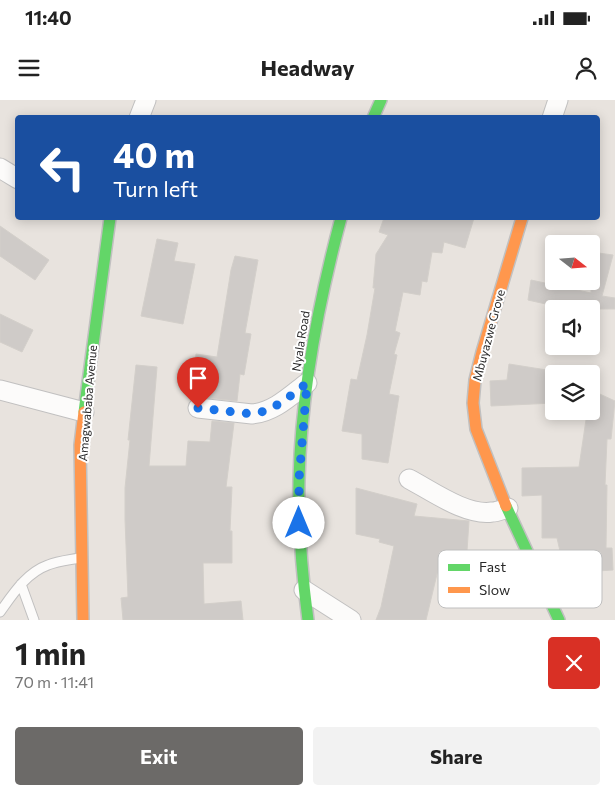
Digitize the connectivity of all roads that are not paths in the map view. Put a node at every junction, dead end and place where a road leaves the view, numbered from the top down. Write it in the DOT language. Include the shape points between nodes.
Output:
graph roads {
  1 [pos="146,100"];
  2 [pos="380,100"];
  3 [pos="558,100"];
  4 [pos="140,115"];
  5 [pos="374,115"];
  6 [pos="553,115"];
  7 [pos="0,168"];
  8 [pos="15,177"];
  9 [pos="110,220"];
  10 [pos="340,220"];
  11 [pos="521,220"];
  12 [pos="307,383"];
  13 [pos="0,390"];
  14 [pos="198,408"];
  15 [pos="84,412"];
  16 [pos="409,478"];
  17 [pos="508,508"];
  18 [pos="526,550"];
  19 [pos="82,558"];
  20 [pos="21,584"];
  21 [pos="304,590"];
  22 [pos="553,608"];
  23 [pos="0,612"];
  24 [pos="34,620"];
  25 [pos="83,620"];
  26 [pos="308,620"];
  27 [pos="350,620"];
  28 [pos="559,620"];
  1 -- 4 [label="street"];
  2 -- 5 [label="street"];
  3 -- 6 [label="street"];
  7 -- 8 [label="street"];
  9 -- 15 [label="street, Amagwababa Avenue"];
  10 -- 12 [label="street, Nyala Road" via="320,300"];
  11 -- 17 [label="street, Mbuyazwe Grove" via="482,352 473,403 476,429"];
  12 -- 14 [label="street" via="274,408 259,413"];
  12 -- 21 [label="street, Nyala Road" via="299,479"];
  13 -- 15 [label="street"];
  15 -- 19 [label="street, Amagwababa Avenue" via="80,445"];
  16 -- 17 [label="street" via="474,511 493,512"];
  17 -- 18 [label="street, Mbuyazwe Grove"];
  19 -- 20 [label="lane" via="47,565"];
  19 -- 25 [label="street, Amagwababa Avenue"];
  20 -- 23 [label="lane"];
  20 -- 24 [label="lane"];
  21 -- 26 [label="street, Nyala Road"];
  21 -- 27 [label="street"];
  22 -- 28 [label="street, Mbuyazwe Grove"];
}
